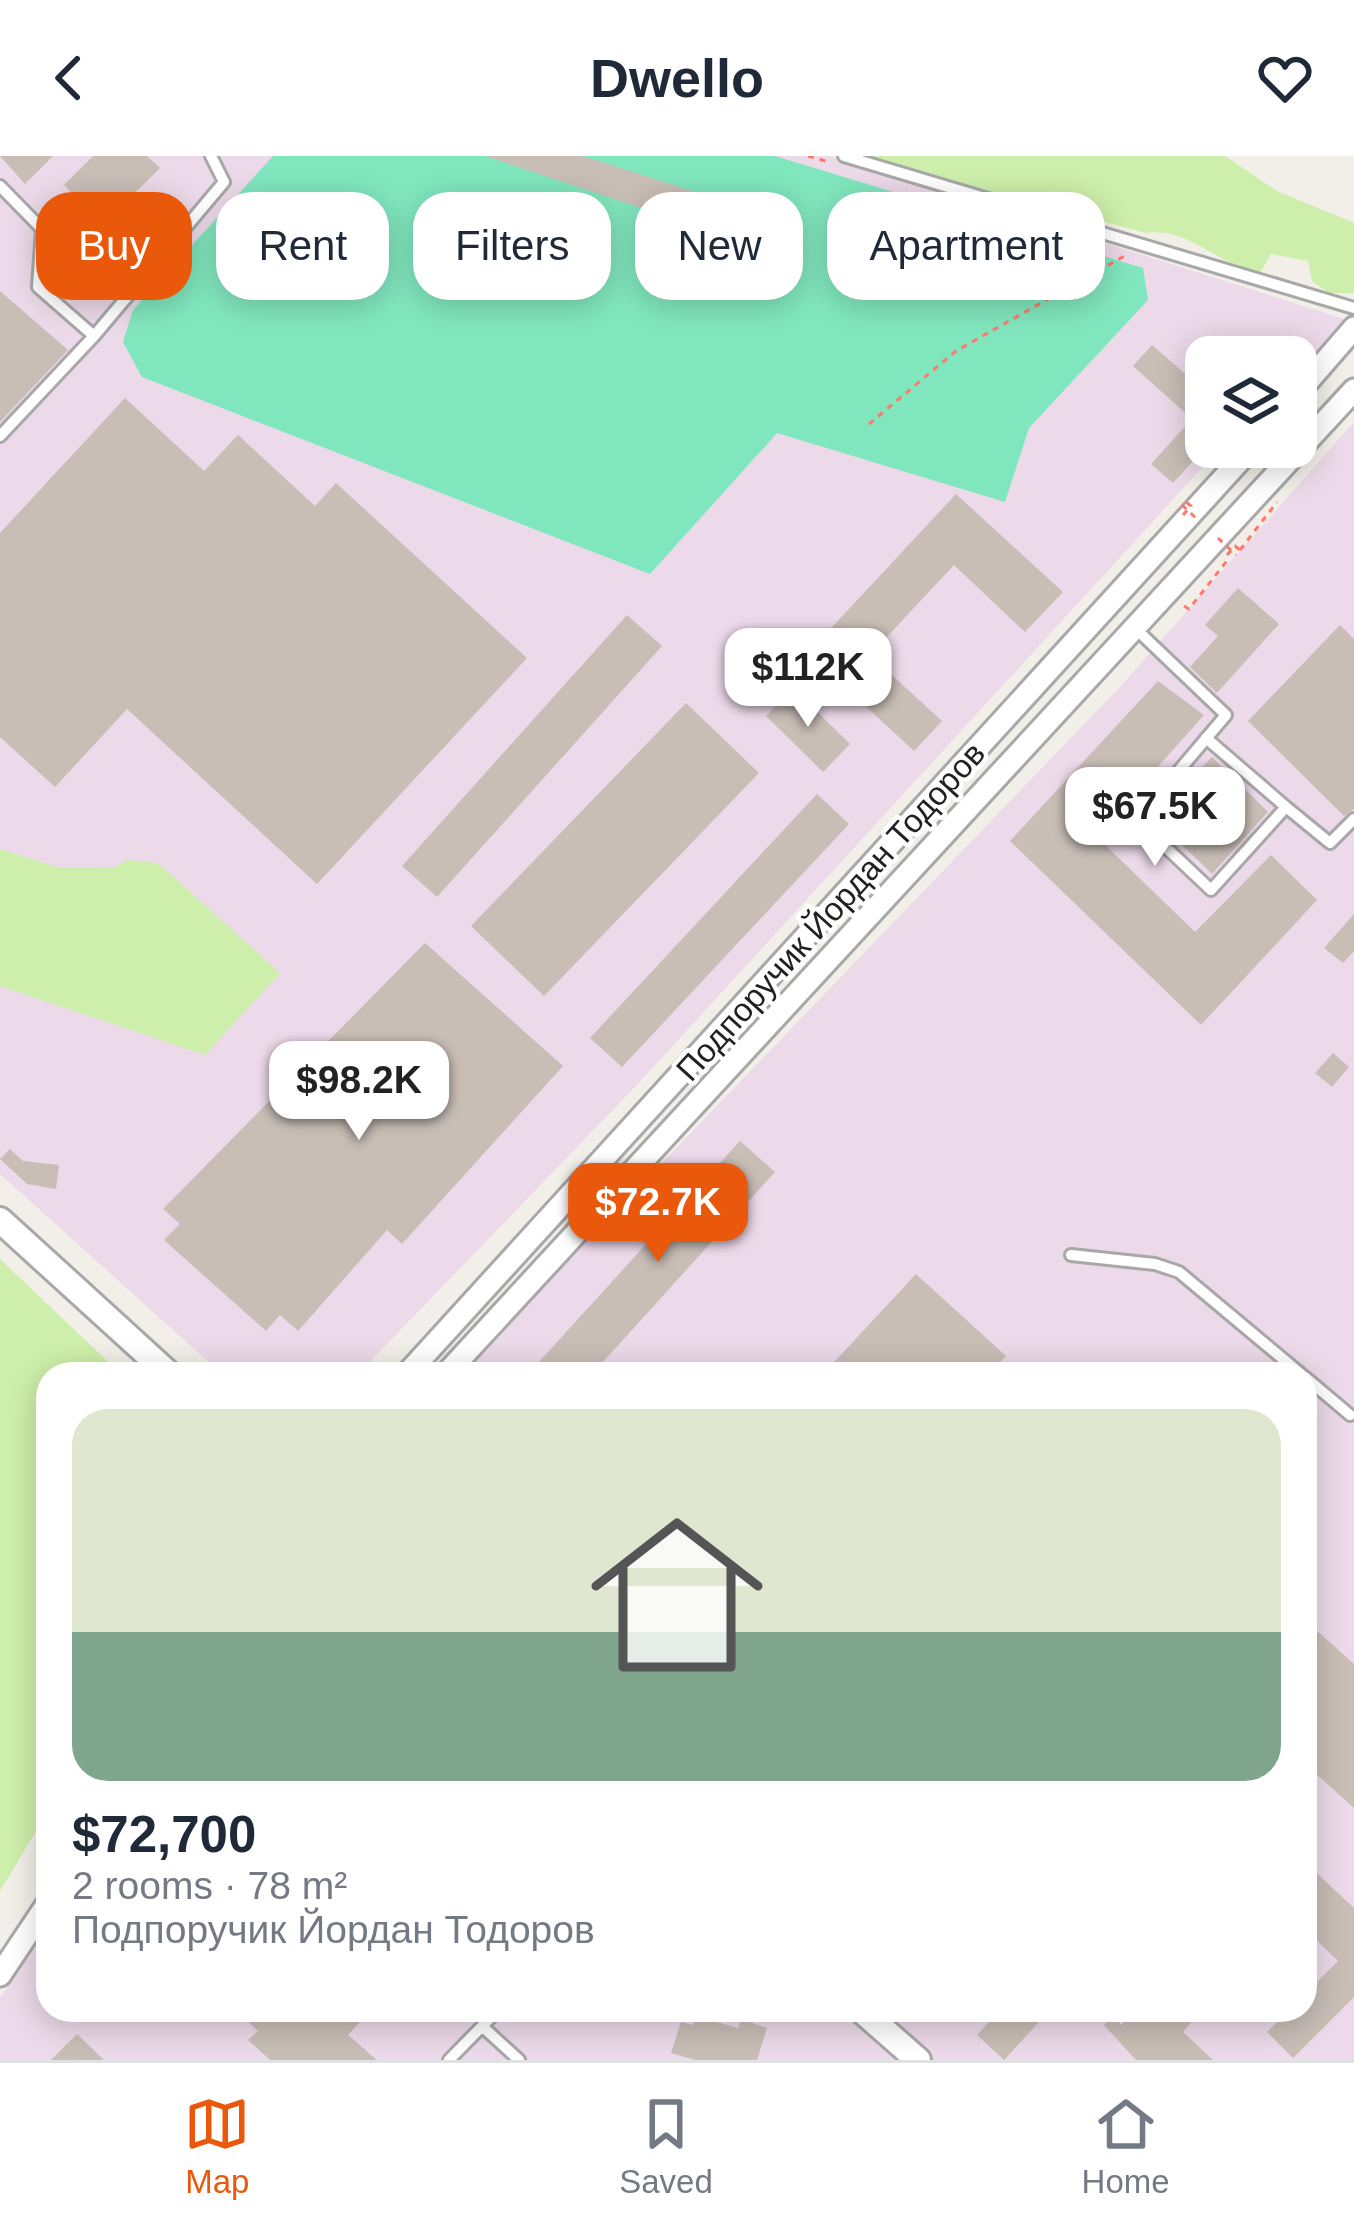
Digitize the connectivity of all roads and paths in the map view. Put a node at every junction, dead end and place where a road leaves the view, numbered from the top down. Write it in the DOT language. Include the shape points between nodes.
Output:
graph roads {
  1 [pos="212,156"];
  2 [pos="844,156"];
  3 [pos="0,186"];
  4 [pos="1145,245"];
  5 [pos="1354,308"];
  6 [pos="1354,328"];
  7 [pos="94,336"];
  8 [pos="1317,371"];
  9 [pos="1354,390"];
  10 [pos="869,424"];
  11 [pos="0,436"];
  12 [pos="1233,468"];
  13 [pos="1280,504"];
  14 [pos="1185,508"];
  15 [pos="1196,518"];
  16 [pos="1218,538"];
  17 [pos="1233,554"];
  18 [pos="1189,609"];
  19 [pos="1136,629"];
  20 [pos="1206,738"];
  21 [pos="1286,807"];
  22 [pos="1354,819"];
  23 [pos="0,1220"];
  24 [pos="1071,1256"];
  25 [pos="156,1362"];
  26 [pos="418,1362"];
  27 [pos="457,1362"];
  28 [pos="1286,1362"];
  29 [pos="1317,1388"];
  30 [pos="1350,1415"];
  31 [pos="36,1921"];
  32 [pos="0,1975"];
  33 [pos="487,2022"];
  34 [pos="875,2022"];
  35 [pos="483,2027"];
  36 [pos="448,2060"];
  37 [pos="519,2060"];
  38 [pos="918,2060"];
  1 -- 7 [label="lane" via="224,182"];
  2 -- 4 [label="lane"];
  3 -- 7 [label="lane" via="42,230 38,287"];
  4 -- 5 [label="lane"];
  4 -- 10 [label="path" via="956,351"];
  6 -- 8 [label="street"];
  7 -- 11 [label="lane"];
  9 -- 19 [label="street, Подпоручик Йордан Тодоров"];
  12 -- 26 [label="street, Подпоручик Йордан Тодоров"];
  13 -- 17 [label="path"];
  14 -- 15 [label="path, bridge"];
  16 -- 17 [label="path, bridge"];
  17 -- 18 [label="path"];
  19 -- 20 [label="lane" via="1226,715"];
  19 -- 27 [label="street, Подпоручик Йордан Тодоров"];
  20 -- 21 [label="lane"];
  20 -- 21 [label="lane" via="1137,820 1211,890"];
  21 -- 22 [label="lane" via="1330,843"];
  23 -- 25 [label="street"];
  24 -- 28 [label="lane" via="1179,1272"];
  29 -- 30 [label="lane"];
  31 -- 32 [label="street"];
  33 -- 35 [label="lane"];
  34 -- 38 [label="street"];
  35 -- 36 [label="lane"];
  35 -- 37 [label="lane"];
}
